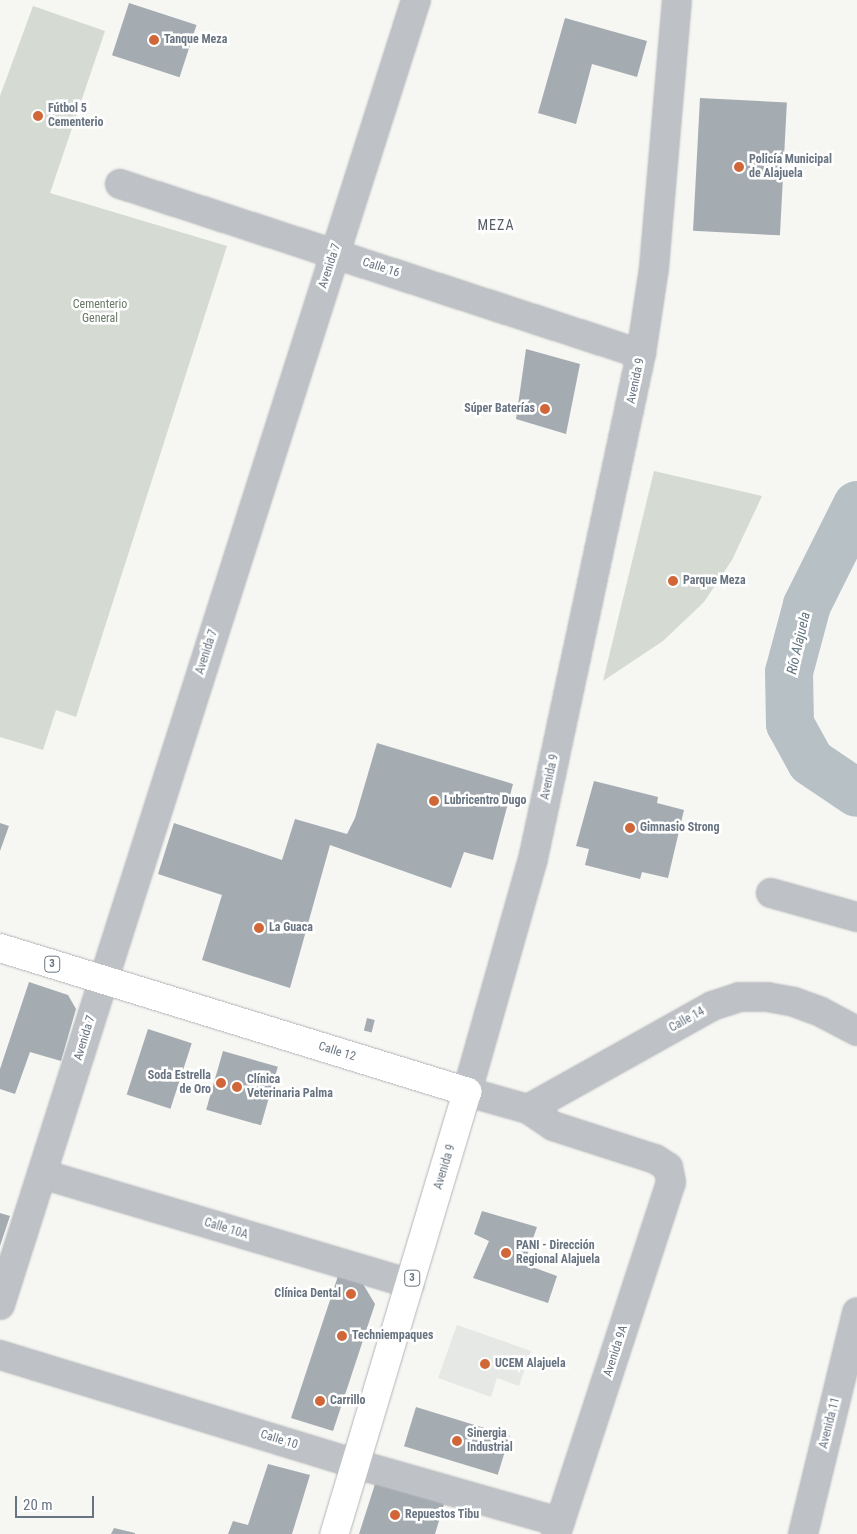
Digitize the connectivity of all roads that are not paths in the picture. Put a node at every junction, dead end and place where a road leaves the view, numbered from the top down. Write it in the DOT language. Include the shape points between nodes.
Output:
graph roads {
  1 [pos="416,0"];
  2 [pos="677,0"];
  3 [pos="120,184"];
  4 [pos="334,253"];
  5 [pos="641,354"];
  6 [pos="771,893"];
  7 [pos="857,917"];
  8 [pos="0,948"];
  9 [pos="103,981"];
  10 [pos="857,1031"];
  11 [pos="467,1092"];
  12 [pos="528,1109"];
  13 [pos="668,1167"];
  14 [pos="42,1174"];
  15 [pos="410,1284"];
  16 [pos="0,1305"];
  17 [pos="857,1313"];
  18 [pos="0,1355"];
  19 [pos="356,1464"];
  20 [pos="558,1528"];
  21 [pos="334,1534"];
  22 [pos="803,1534"];
  1 -- 4 [label="street, Avenida 7"];
  2 -- 5 [label="street, Avenida 9" via="654,268"];
  3 -- 4 [label="street, Calle 16"];
  4 -- 5 [label="street, Calle 16"];
  4 -- 9 [label="street, Avenida 7"];
  5 -- 11 [label="street, Avenida 9" via="533,859"];
  6 -- 7 [label="street"];
  8 -- 9 [label="main road, Calle 12 / 3"];
  9 -- 11 [label="main road, Calle 12 / 3"];
  9 -- 14 [label="street, Avenida 7"];
  10 -- 12 [label="street, Calle 14" via="794,1002 767,997 739,998 712,1006"];
  11 -- 12 [label="street, Calle 12"];
  11 -- 15 [label="main road, Avenida 9 / 3"];
  12 -- 13 [label="street, Calle 12" via="553,1126 655,1159"];
  13 -- 20 [label="street, Avenida 9A" via="671,1182"];
  14 -- 15 [label="street, Calle 10A"];
  14 -- 16 [label="street, Avenida 7"];
  15 -- 19 [label="main road, Avenida 9 / 3"];
  17 -- 22 [label="street, Avenida 11"];
  18 -- 19 [label="street, Calle 10"];
  19 -- 20 [label="street, Calle 10"];
  19 -- 21 [label="main road, Avenida 9 / 3"];
}
